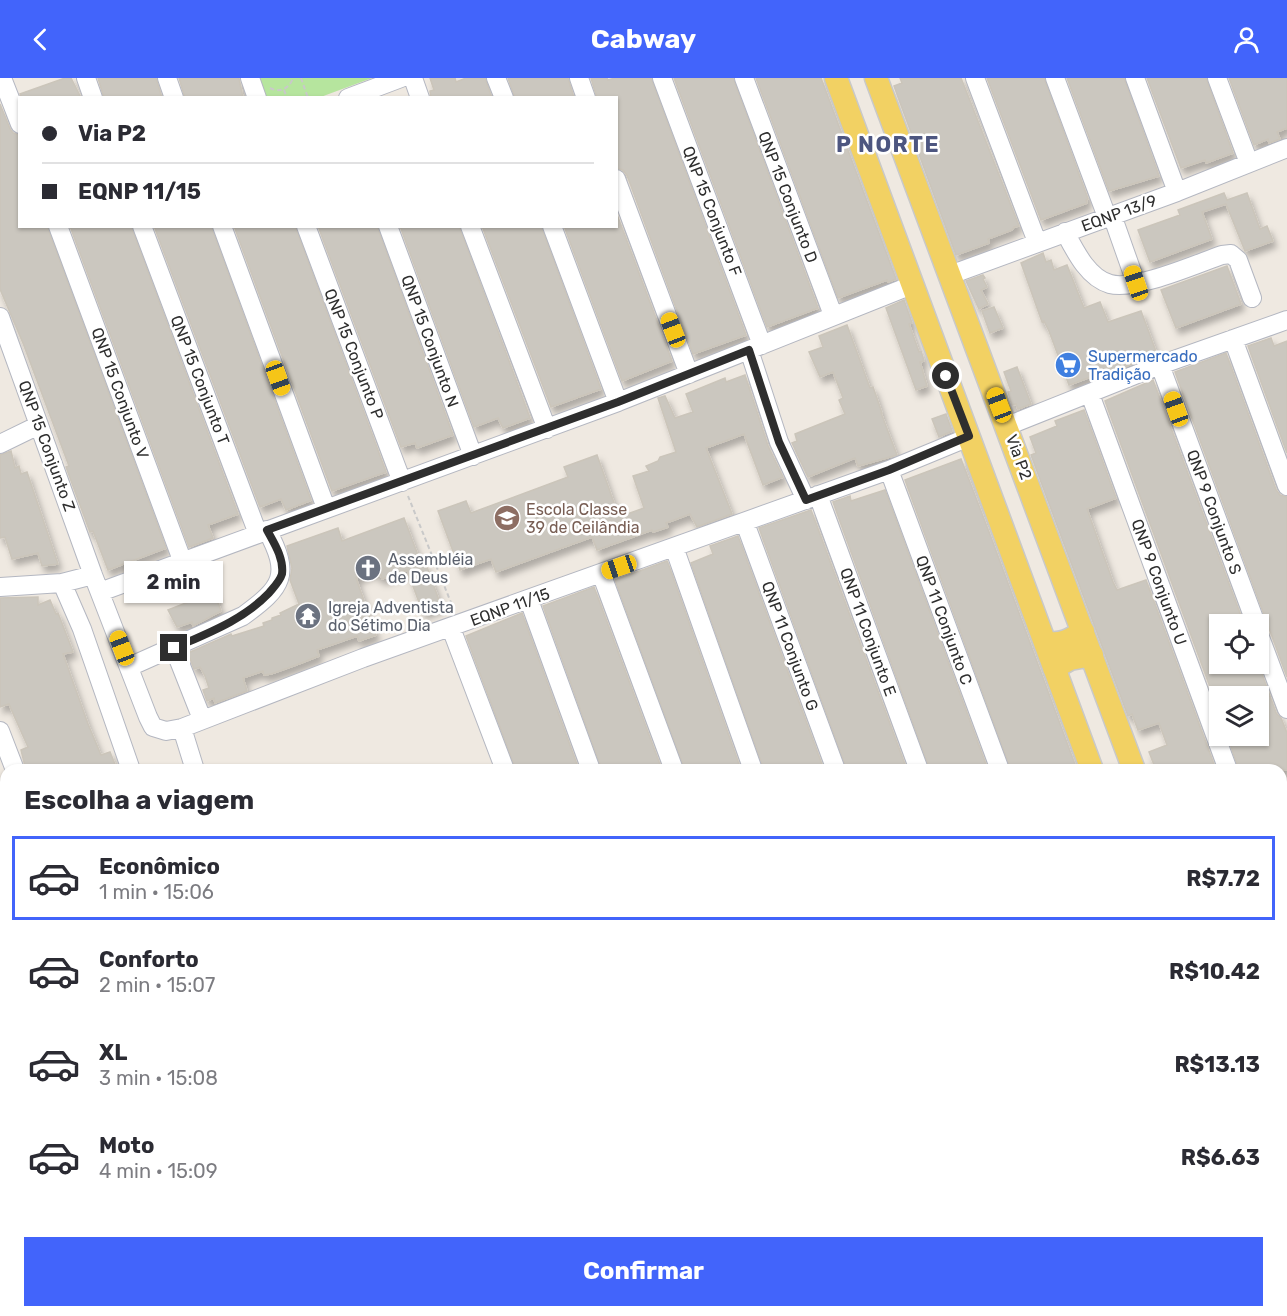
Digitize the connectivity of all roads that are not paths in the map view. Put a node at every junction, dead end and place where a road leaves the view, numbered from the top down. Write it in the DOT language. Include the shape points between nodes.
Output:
graph roads {
  1 [pos="1,78"];
  2 [pos="86,78"];
  3 [pos="167,78"];
  4 [pos="250,78"];
  5 [pos="401,78"];
  6 [pos="413,78"];
  7 [pos="496,78"];
  8 [pos="579,78"];
  9 [pos="662,78"];
  10 [pos="744,78"];
  11 [pos="836,78"];
  12 [pos="876,78"];
  13 [pos="975,78"];
  14 [pos="1055,78"];
  15 [pos="1135,78"];
  16 [pos="1217,78"];
  17 [pos="92,96"];
  18 [pos="173,96"];
  19 [pos="256,96"];
  20 [pos="353,96"];
  21 [pos="419,96"];
  22 [pos="503,96"];
  23 [pos="585,96"];
  24 [pos="18,119"];
  25 [pos="1287,148"];
  26 [pos="1249,163"];
  27 [pos="618,184"];
  28 [pos="1177,192"];
  29 [pos="1110,216"];
  30 [pos="59,228"];
  31 [pos="143,228"];
  32 [pos="223,228"];
  33 [pos="307,228"];
  34 [pos="389,228"];
  35 [pos="471,228"];
  36 [pos="553,228"];
  37 [pos="1065,232"];
  38 [pos="1037,242"];
  39 [pos="950,275"];
  40 [pos="1136,283"];
  41 [pos="912,285"];
  42 [pos="1252,298"];
  43 [pos="833,315"];
  44 [pos="0,317"];
  45 [pos="1287,320"];
  46 [pos="1233,339"];
  47 [pos="756,347"];
  48 [pos="1160,365"];
  49 [pos="689,374"];
  50 [pos="1090,394"];
  51 [pos="618,402"];
  52 [pos="39,425"];
  53 [pos="1007,426"];
  54 [pos="547,429"];
  55 [pos="969,436"];
  56 [pos="0,444"];
  57 [pos="473,456"];
  58 [pos="889,470"];
  59 [pos="402,482"];
  60 [pos="1287,486"];
  61 [pos="812,497"];
  62 [pos="326,508"];
  63 [pos="745,524"];
  64 [pos="263,532"];
  65 [pos="674,547"];
  66 [pos="182,560"];
  67 [pos="601,573"];
  68 [pos="62,583"];
  69 [pos="97,583"];
  70 [pos="0,587"];
  71 [pos="529,600"];
  72 [pos="1252,614"];
  73 [pos="456,626"];
  74 [pos="1083,631"];
  75 [pos="1045,642"];
  76 [pos="174,648"];
  77 [pos="1092,655"];
  78 [pos="1269,661"];
  79 [pos="129,667"];
  80 [pos="1054,668"];
  81 [pos="1287,709"];
  82 [pos="202,719"];
  83 [pos="182,728"];
  84 [pos="0,731"];
  85 [pos="13,764"];
  86 [pos="129,764"];
  87 [pos="193,764"];
  88 [pos="503,764"];
  89 [pos="589,764"];
  90 [pos="672,764"];
  91 [pos="751,764"];
  92 [pos="834,764"];
  93 [pos="917,764"];
  94 [pos="998,764"];
  95 [pos="1090,764"];
  96 [pos="1132,764"];
  97 [pos="1226,764"];
  1 -- 24 [label="street"];
  2 -- 17 [label="street"];
  3 -- 18 [label="street"];
  4 -- 19 [label="street"];
  5 -- 20 [label="street"];
  6 -- 21 [label="street"];
  7 -- 22 [label="street"];
  8 -- 23 [label="street"];
  9 -- 47 [label="street, QNP 15 Conjunto F"];
  10 -- 43 [label="street, QNP 15 Conjunto D"];
  11 -- 41 [label="main road"];
  12 -- 39 [label="main road, Via P2"];
  13 -- 38 [label="street"];
  14 -- 29 [label="street"];
  15 -- 28 [label="street"];
  16 -- 26 [label="street"];
  25 -- 26 [label="street, EQNP 13/9"];
  26 -- 28 [label="street, EQNP 13/9"];
  27 -- 49 [label="street"];
  28 -- 29 [label="street, EQNP 13/9"];
  29 -- 37 [label="street, EQNP 13/9"];
  29 -- 40 [label="street"];
  30 -- 66 [label="street, QNP 15 Conjunto V"];
  31 -- 64 [label="street, QNP 15 Conjunto T"];
  32 -- 62 [label="street"];
  33 -- 59 [label="street, QNP 15 Conjunto P"];
  34 -- 57 [label="street, QNP 15 Conjunto N"];
  35 -- 54 [label="street"];
  36 -- 51 [label="street"];
  37 -- 38 [label="street, EQNP 13/9"];
  37 -- 40 [label="street" via="1078,257 1094,274 1108,284"];
  38 -- 39 [label="street, EQNP 13/9"];
  39 -- 53 [label="main road, Via P2"];
  40 -- 42 [label="street" via="1231,254 1238,260"];
  41 -- 43 [label="street"];
  41 -- 55 [label="main road"];
  43 -- 47 [label="street"];
  44 -- 52 [label="street, QNP 15 Conjunto Z"];
  45 -- 46 [label="street"];
  46 -- 48 [label="street"];
  46 -- 60 [label="street"];
  47 -- 49 [label="street"];
  47 -- 61 [label="street" via="779,442"];
  48 -- 50 [label="street"];
  48 -- 72 [label="street, QNP 9 Conjunto S"];
  49 -- 51 [label="street"];
  50 -- 53 [label="street"];
  50 -- 97 [label="street, QNP 9 Conjunto U"];
  51 -- 54 [label="street"];
  52 -- 56 [label="street"];
  52 -- 69 [label="street, QNP 15 Conjunto Z"];
  53 -- 74 [label="main road, Via P2"];
  54 -- 57 [label="street"];
  55 -- 58 [label="street, EQNP 11/15"];
  55 -- 75 [label="main road"];
  57 -- 59 [label="street"];
  58 -- 61 [label="street, EQNP 11/15"];
  58 -- 94 [label="street, QNP 11 Conjunto C"];
  59 -- 62 [label="street"];
  61 -- 63 [label="street, EQNP 11/15"];
  61 -- 93 [label="street, QNP 11 Conjunto E"];
  62 -- 64 [label="street"];
  63 -- 65 [label="street, EQNP 11/15"];
  63 -- 92 [label="street, QNP 11 Conjunto G"];
  64 -- 66 [label="street"];
  64 -- 76 [label="street" via="280,559 279,581 243,616"];
  65 -- 67 [label="street, EQNP 11/15"];
  65 -- 91 [label="street"];
  66 -- 69 [label="street"];
  67 -- 71 [label="street, EQNP 11/15"];
  67 -- 90 [label="street"];
  68 -- 69 [label="street"];
  68 -- 70 [label="street"];
  68 -- 86 [label="street"];
  69 -- 79 [label="street, QNP 15 Conjunto Z"];
  71 -- 73 [label="street, EQNP 11/15"];
  71 -- 89 [label="street"];
  73 -- 82 [label="street, EQNP 11/15"];
  73 -- 88 [label="street"];
  74 -- 75 [label="main road" via="1058,644"];
  74 -- 77 [label="main road, Via P2"];
  75 -- 80 [label="main road"];
  76 -- 79 [label="street"];
  76 -- 82 [label="street"];
  77 -- 80 [label="main road" via="1070,659"];
  77 -- 96 [label="main road, Via P2"];
  78 -- 81 [label="street"];
  79 -- 83 [label="street, QNP 15 Conjunto Z" via="153,727 166,731"];
  80 -- 95 [label="main road"];
  82 -- 83 [label="street, EQNP 11/15"];
  83 -- 87 [label="street"];
  84 -- 85 [label="street"];
}
